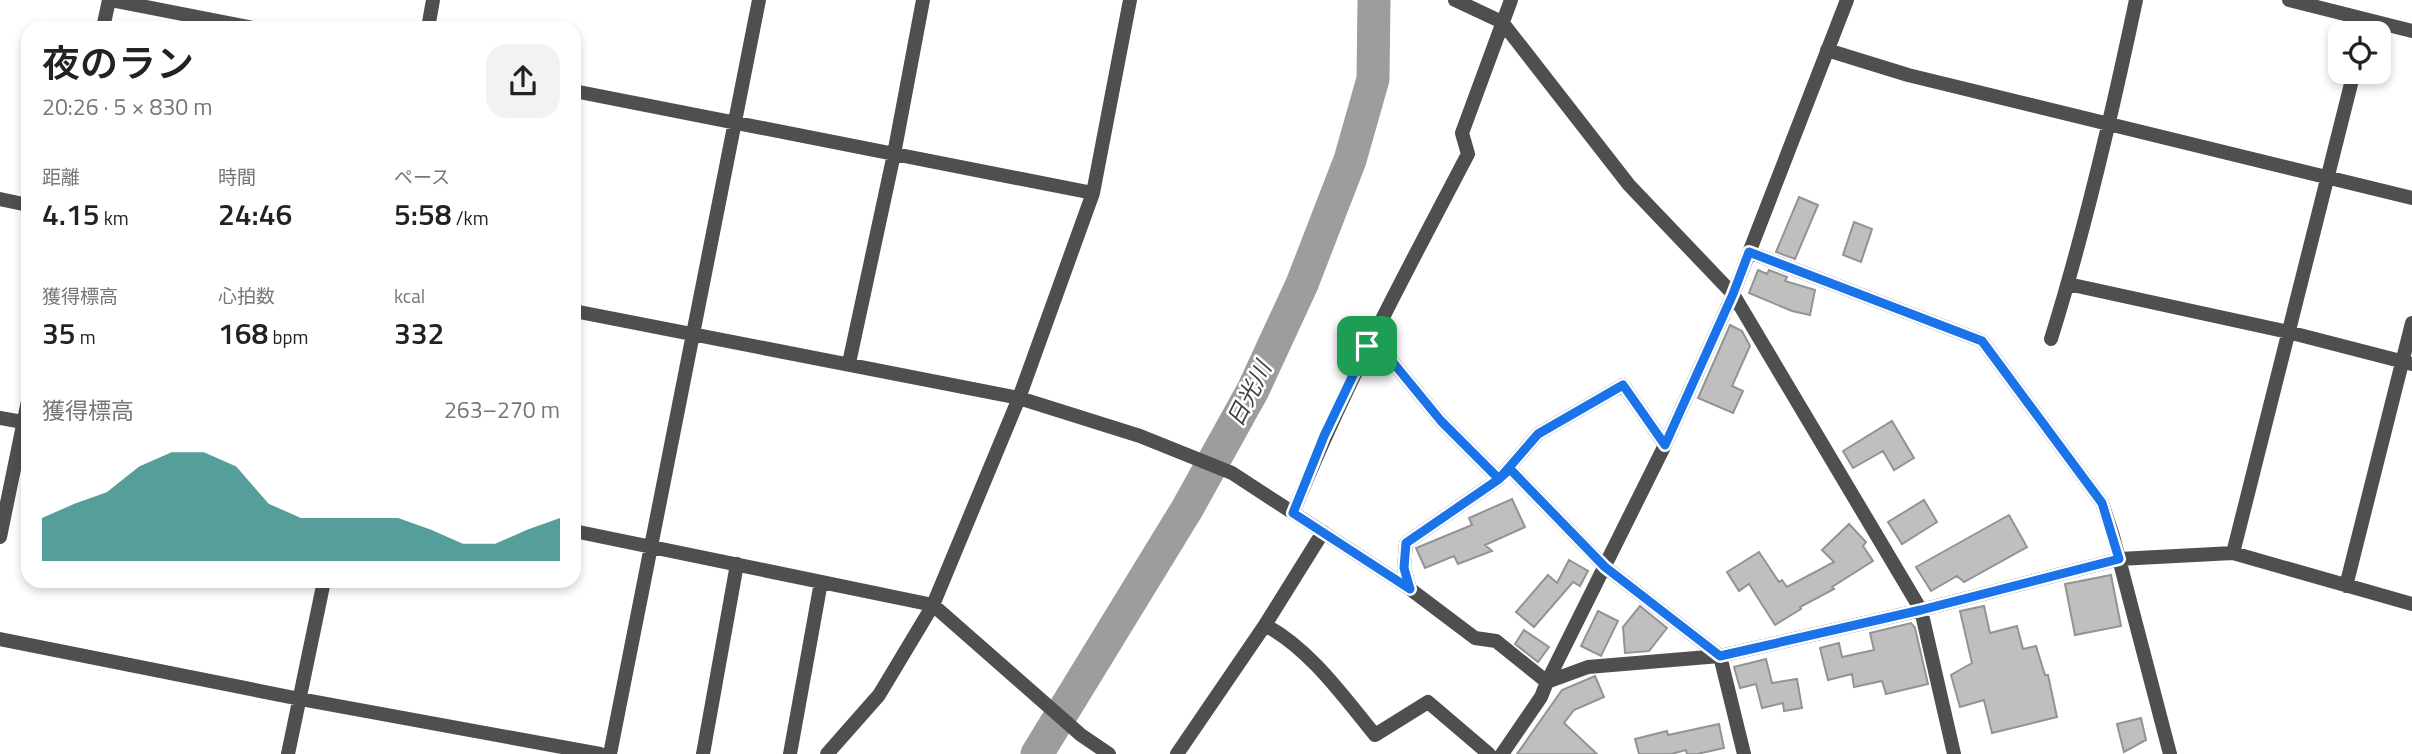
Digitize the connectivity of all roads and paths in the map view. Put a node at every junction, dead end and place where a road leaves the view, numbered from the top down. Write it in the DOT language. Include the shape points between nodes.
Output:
graph roads {
  1 [pos="109,0"];
  2 [pos="433,0"];
  3 [pos="759,0"];
  4 [pos="923,0"];
  5 [pos="1130,0"];
  6 [pos="1454,0"];
  7 [pos="1511,0"];
  8 [pos="1847,0"];
  9 [pos="2136,0"];
  10 [pos="2289,0"];
  11 [pos="104,21"];
  12 [pos="218,21"];
  13 [pos="429,21"];
  14 [pos="2351,21"];
  15 [pos="1502,22"];
  16 [pos="2391,29"];
  17 [pos="2412,31"];
  18 [pos="1827,50"];
  19 [pos="2351,84"];
  20 [pos="581,92"];
  21 [pos="735,123"];
  22 [pos="2110,124"];
  23 [pos="894,154"];
  24 [pos="2327,177"];
  25 [pos="1093,193"];
  26 [pos="2412,198"];
  27 [pos="0,199"];
  28 [pos="21,204"];
  29 [pos="1749,252"];
  30 [pos="2068,284"];
  31 [pos="1733,294"];
  32 [pos="581,312"];
  33 [pos="2412,323"];
  34 [pos="2288,332"];
  35 [pos="693,334"];
  36 [pos="2051,339"];
  37 [pos="1367,346"];
  38 [pos="849,363"];
  39 [pos="2407,363"];
  40 [pos="1019,398"];
  41 [pos="0,418"];
  42 [pos="21,422"];
  43 [pos="21,445"];
  44 [pos="1665,445"];
  45 [pos="1504,474"];
  46 [pos="1293,513"];
  47 [pos="581,532"];
  48 [pos="1323,533"];
  49 [pos="0,537"];
  50 [pos="651,546"];
  51 [pos="2232,554"];
  52 [pos="2119,559"];
  53 [pos="737,564"];
  54 [pos="1605,567"];
  55 [pos="821,582"];
  56 [pos="2346,586"];
  57 [pos="323,588"];
  58 [pos="1410,589"];
  59 [pos="2412,604"];
  60 [pos="933,605"];
  61 [pos="1921,610"];
  62 [pos="1265,625"];
  63 [pos="0,639"];
  64 [pos="1720,656"];
  65 [pos="1547,681"];
  66 [pos="300,699"];
  67 [pos="288,754"];
  68 [pos="600,754"];
  69 [pos="610,754"];
  70 [pos="703,754"];
  71 [pos="790,754"];
  72 [pos="827,754"];
  73 [pos="1109,754"];
  74 [pos="1177,754"];
  75 [pos="1489,754"];
  76 [pos="1502,754"];
  77 [pos="1744,754"];
  78 [pos="1954,754"];
  79 [pos="2170,754"];
  1 -- 11 [label="street"];
  1 -- 12 [label="street"];
  2 -- 13 [label="street"];
  3 -- 21 [label="street"];
  4 -- 23 [label="street"];
  5 -- 25 [label="street"];
  6 -- 15 [label="street"];
  7 -- 15 [label="street"];
  8 -- 18 [label="street"];
  9 -- 22 [label="street"];
  10 -- 14 [label="street"];
  15 -- 31 [label="street" via="1629,185"];
  15 -- 37 [label="street" via="1462,133 1468,154"];
  16 -- 17 [label="street"];
  18 -- 22 [label="street" via="1908,75"];
  18 -- 29 [label="street"];
  19 -- 24 [label="street"];
  20 -- 21 [label="street"];
  21 -- 23 [label="street"];
  21 -- 35 [label="street"];
  22 -- 24 [label="street"];
  22 -- 30 [label="street"];
  23 -- 25 [label="street"];
  23 -- 38 [label="street"];
  24 -- 26 [label="street"];
  24 -- 34 [label="street"];
  25 -- 40 [label="street"];
  27 -- 28 [label="street"];
  29 -- 31 [label="street"];
  29 -- 52 [label="street" via="1982,341 2102,503"];
  30 -- 34 [label="street"];
  30 -- 36 [label="street"];
  31 -- 44 [label="street"];
  31 -- 61 [label="street"];
  32 -- 35 [label="street"];
  33 -- 39 [label="street"];
  34 -- 39 [label="street"];
  34 -- 51 [label="street"];
  35 -- 38 [label="street"];
  35 -- 50 [label="street"];
  37 -- 45 [label="street" via="1391,360 1441,421"];
  37 -- 46 [label="street"];
  38 -- 40 [label="street"];
  39 -- 56 [label="street"];
  40 -- 46 [label="street" via="1140,436 1232,473"];
  40 -- 60 [label="street"];
  41 -- 42 [label="street"];
  43 -- 49 [label="street"];
  44 -- 45 [label="street" via="1623,385 1538,434"];
  44 -- 54 [label="street"];
  45 -- 54 [label="street"];
  45 -- 58 [label="street" via="1406,543 1404,568"];
  46 -- 48 [label="street"];
  47 -- 50 [label="street"];
  48 -- 58 [label="street"];
  48 -- 62 [label="street"];
  50 -- 53 [label="street"];
  50 -- 69 [label="street"];
  51 -- 52 [label="street"];
  51 -- 56 [label="street"];
  52 -- 61 [label="street"];
  52 -- 79 [label="street"];
  53 -- 55 [label="street"];
  53 -- 70 [label="street"];
  54 -- 64 [label="street"];
  54 -- 65 [label="street"];
  55 -- 60 [label="street"];
  55 -- 71 [label="street"];
  56 -- 59 [label="street"];
  57 -- 66 [label="street"];
  58 -- 65 [label="street" via="1475,638 1496,641"];
  60 -- 72 [label="street" via="879,695"];
  60 -- 73 [label="street" via="1081,735"];
  61 -- 64 [label="street"];
  61 -- 78 [label="street"];
  62 -- 74 [label="street"];
  62 -- 75 [label="street" via="1282,634 1321,670 1376,735 1428,702"];
  63 -- 66 [label="street"];
  64 -- 65 [label="street" via="1588,667"];
  64 -- 77 [label="street"];
  65 -- 76 [label="street"];
  66 -- 67 [label="street"];
  66 -- 68 [label="street"];
}
